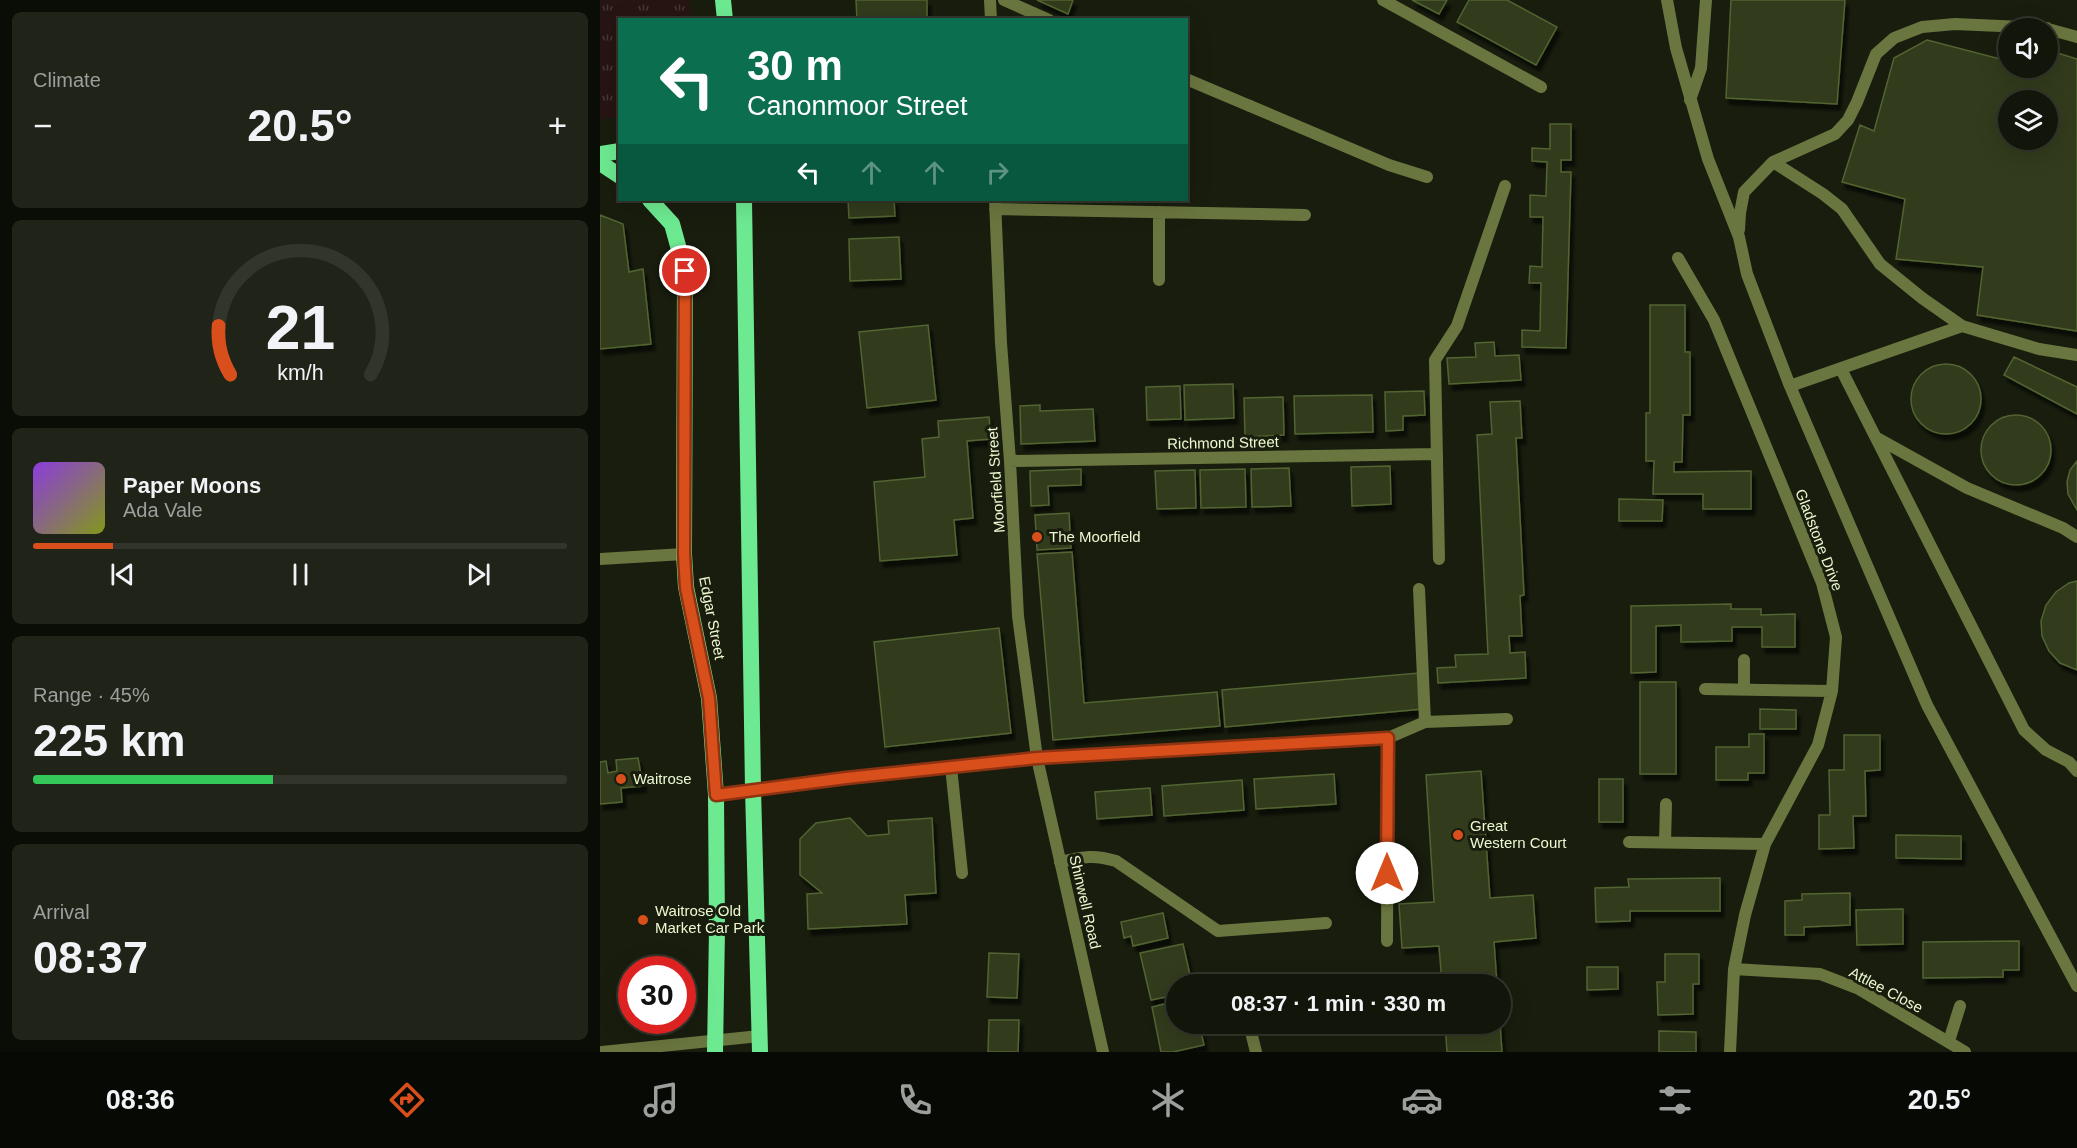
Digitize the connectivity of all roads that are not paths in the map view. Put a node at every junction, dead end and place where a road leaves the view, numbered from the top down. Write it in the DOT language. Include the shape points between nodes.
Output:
graph roads {
  1 [pos="723,0"];
  2 [pos="990,0"];
  3 [pos="1004,0"];
  4 [pos="1383,0"];
  5 [pos="1667,0"];
  6 [pos="1706,0"];
  7 [pos="726,18"];
  8 [pos="991,18"];
  9 [pos="1044,18"];
  10 [pos="1998,26"];
  11 [pos="2058,32"];
  12 [pos="2077,37"];
  13 [pos="1188,80"];
  14 [pos="1541,87"];
  15 [pos="1690,100"];
  16 [pos="618,151"];
  17 [pos="600,154"];
  18 [pos="1773,162"];
  19 [pos="600,163"];
  20 [pos="618,175"];
  21 [pos="1427,177"];
  22 [pos="1505,186"];
  23 [pos="651,201"];
  24 [pos="744,201"];
  25 [pos="995,204"];
  26 [pos="1158,212"];
  27 [pos="1305,215"];
  28 [pos="1739,237"];
  29 [pos="1678,258"];
  30 [pos="1160,280"];
  31 [pos="1962,326"];
  32 [pos="2077,355"];
  33 [pos="1841,369"];
  34 [pos="1790,386"];
  35 [pos="1876,438"];
  36 [pos="1437,454"];
  37 [pos="1010,461"];
  38 [pos="2077,537"];
  39 [pos="684,554"];
  40 [pos="600,559"];
  41 [pos="1439,559"];
  42 [pos="1419,589"];
  43 [pos="1744,660"];
  44 [pos="1705,688"];
  45 [pos="1744,689"];
  46 [pos="1832,691"];
  47 [pos="1507,719"];
  48 [pos="1425,722"];
  49 [pos="1388,738"];
  50 [pos="1037,758"];
  51 [pos="951,767"];
  52 [pos="2077,771"];
  53 [pos="753,789"];
  54 [pos="716,795"];
  55 [pos="1666,804"];
  56 [pos="1629,842"];
  57 [pos="1665,842"];
  58 [pos="1765,844"];
  59 [pos="1060,862"];
  60 [pos="962,873"];
  61 [pos="1326,923"];
  62 [pos="1387,941"];
  63 [pos="1734,969"];
  64 [pos="2077,986"];
  65 [pos="1960,1006"];
  66 [pos="1252,1034"];
  67 [pos="1949,1041"];
  68 [pos="760,1044"];
  69 [pos="715,1046"];
  70 [pos="602,1052"];
  71 [pos="1103,1052"];
  72 [pos="1256,1052"];
  73 [pos="1730,1052"];
  74 [pos="1965,1052"];
  1 -- 7 [label="highway"];
  2 -- 8 [label="street"];
  3 -- 9 [label="street"];
  4 -- 14 [label="street"];
  5 -- 15 [label="street"];
  6 -- 15 [label="street" via="1701,68"];
  10 -- 18 [label="street" via="1922,27 1894,38 1876,54 1848,120 1835,134"];
  11 -- 12 [label="street"];
  13 -- 21 [label="street" via="1389,165"];
  15 -- 28 [label="street"];
  16 -- 17 [label="highway"];
  18 -- 28 [label="street" via="1744,192"];
  18 -- 31 [label="street" via="1842,209 1880,264"];
  19 -- 20 [label="highway"];
  22 -- 36 [label="street" via="1458,326 1435,360"];
  23 -- 39 [label="highway, Edgar Street" via="672,224 685,271"];
  24 -- 53 [label="highway, Edgar Street"];
  25 -- 26 [label="street"];
  25 -- 37 [label="street, Moorfield Street"];
  26 -- 27 [label="street"];
  26 -- 30 [label="street"];
  28 -- 34 [label="street" via="1748,274"];
  29 -- 46 [label="street, Gladstone Drive" via="1714,320 1822,583 1836,637"];
  31 -- 32 [label="street" via="2040,349"];
  31 -- 33 [label="street"];
  33 -- 34 [label="street"];
  33 -- 35 [label="street"];
  34 -- 64 [label="street" via="1927,705"];
  35 -- 38 [label="street" via="1967,488"];
  35 -- 52 [label="street" via="2024,730"];
  36 -- 37 [label="street, Richmond Street"];
  36 -- 41 [label="street"];
  37 -- 50 [label="street, Moorfield Street" via="1018,616"];
  39 -- 40 [label="street"];
  39 -- 54 [label="highway, Edgar Street" via="686,588 709,698"];
  42 -- 48 [label="street"];
  43 -- 45 [label="street"];
  44 -- 45 [label="street"];
  45 -- 46 [label="street"];
  46 -- 58 [label="street, Gladstone Drive" via="1818,745"];
  47 -- 48 [label="street"];
  48 -- 49 [label="street"];
  49 -- 50 [label="street"];
  49 -- 62 [label="street"];
  50 -- 51 [label="street"];
  50 -- 59 [label="street, Shinwell Road"];
  51 -- 53 [label="street"];
  51 -- 60 [label="street"];
  53 -- 54 [label="street"];
  53 -- 68 [label="highway, Edgar Street"];
  54 -- 69 [label="highway, Edgar Street"];
  55 -- 57 [label="street"];
  56 -- 57 [label="street"];
  57 -- 58 [label="street"];
  58 -- 63 [label="street, Gladstone Drive"];
  59 -- 61 [label="street" via="1086,856 1116,861 1218,931"];
  59 -- 71 [label="street, Shinwell Road"];
  63 -- 67 [label="street, Attlee Close" via="1820,974 1859,989"];
  63 -- 73 [label="street, Gladstone Drive"];
  65 -- 67 [label="street"];
  66 -- 72 [label="street"];
  67 -- 74 [label="street, Attlee Close"];
  68 -- 69 [label="street"];
  69 -- 70 [label="street"];
}
